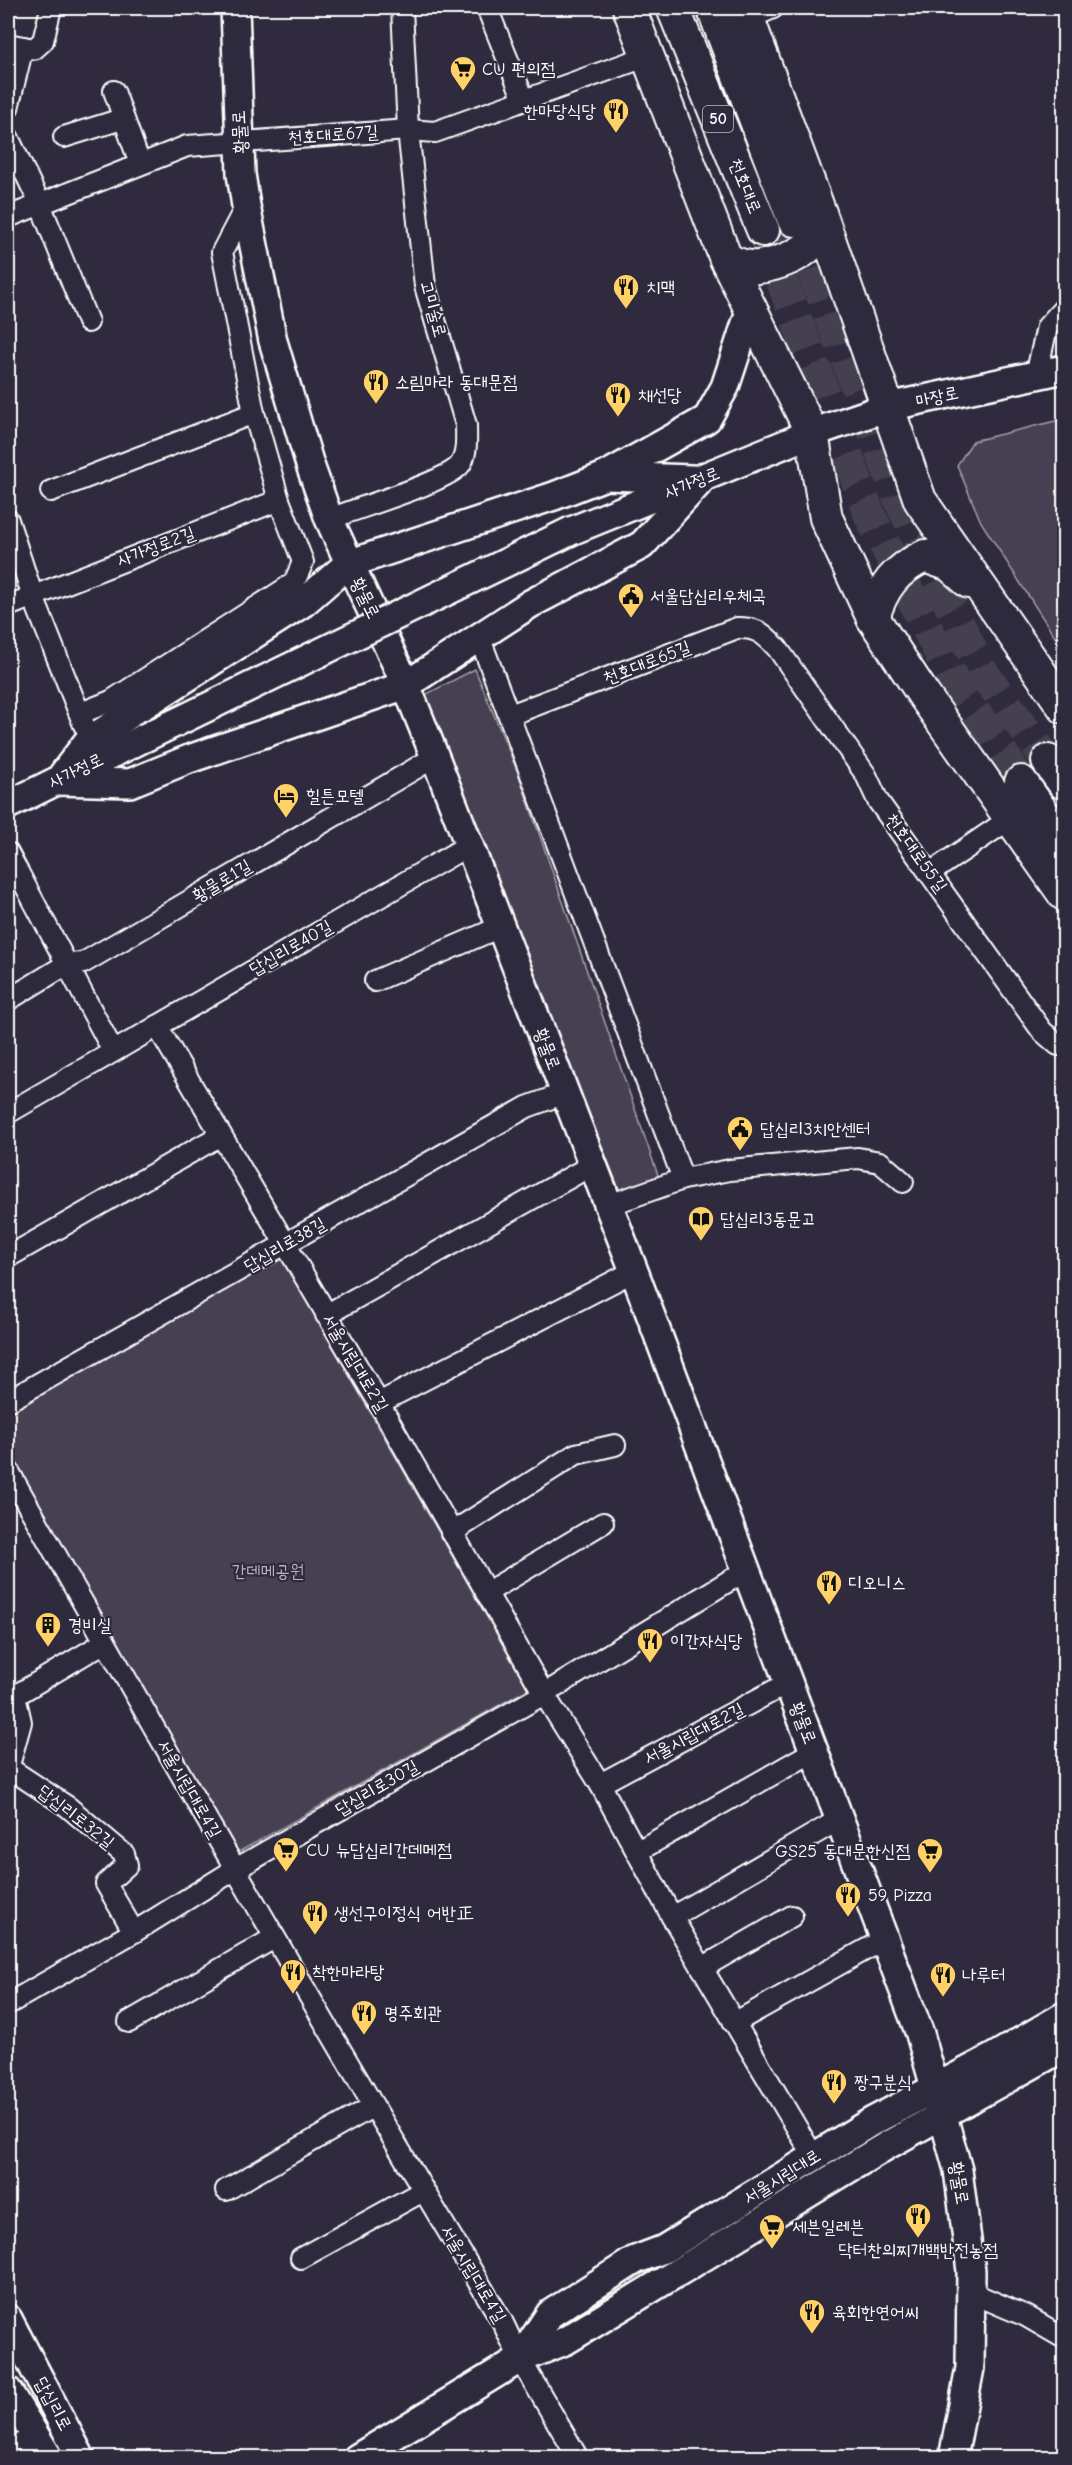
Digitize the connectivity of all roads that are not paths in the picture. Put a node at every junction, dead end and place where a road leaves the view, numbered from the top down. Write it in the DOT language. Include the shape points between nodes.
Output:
graph roads {
  1 [pos="51,8"];
  2 [pos="235,8"];
  3 [pos="402,8"];
  4 [pos="487,8"];
  5 [pos="629,8"];
  6 [pos="673,8"];
  7 [pos="713,8"];
  8 [pos="755,11"];
  9 [pos="15,46"];
  10 [pos="648,56"];
  11 [pos="114,91"];
  12 [pos="524,100"];
  13 [pos="8,108"];
  14 [pos="122,119"];
  15 [pos="408,130"];
  16 [pos="8,137"];
  17 [pos="64,137"];
  18 [pos="240,141"];
  19 [pos="140,164"];
  20 [pos="40,204"];
  21 [pos="246,206"];
  22 [pos="8,217"];
  23 [pos="807,217"];
  24 [pos="763,230"];
  25 [pos="726,259"];
  26 [pos="751,308"];
  27 [pos="1065,308"];
  28 [pos="88,322"];
  29 [pos="1065,369"];
  30 [pos="1036,376"];
  31 [pos="888,407"];
  32 [pos="254,413"];
  33 [pos="812,433"];
  34 [pos="604,476"];
  35 [pos="702,479"];
  36 [pos="51,491"];
  37 [pos="279,500"];
  38 [pos="329,519"];
  39 [pos="8,520"];
  40 [pos="348,564"];
  41 [pos="32,594"];
  42 [pos="986,596"];
  43 [pos="8,606"];
  44 [pos="873,618"];
  45 [pos="479,636"];
  46 [pos="778,649"];
  47 [pos="406,685"];
  48 [pos="1065,707"];
  49 [pos="81,713"];
  50 [pos="510,715"];
  51 [pos="88,741"];
  52 [pos="435,757"];
  53 [pos="58,781"];
  54 [pos="1021,782"];
  55 [pos="8,805"];
  56 [pos="1011,818"];
  57 [pos="1065,843"];
  58 [pos="469,845"];
  59 [pos="8,853"];
  60 [pos="930,873"];
  61 [pos="1065,894"];
  62 [pos="500,927"];
  63 [pos="67,964"];
  64 [pos="375,981"];
  65 [pos="8,1000"];
  66 [pos="157,1026"];
  67 [pos="1065,1044"];
  68 [pos="113,1051"];
  69 [pos="565,1093"];
  70 [pos="8,1113"];
  71 [pos="221,1135"];
  72 [pos="592,1165"];
  73 [pos="683,1179"];
  74 [pos="903,1182"];
  75 [pos="609,1205"];
  76 [pos="286,1245"];
  77 [pos="8,1257"];
  78 [pos="634,1271"];
  79 [pos="326,1315"];
  80 [pos="8,1401"];
  81 [pos="379,1403"];
  82 [pos="615,1445"];
  83 [pos="8,1470"];
  84 [pos="603,1523"];
  85 [pos="451,1533"];
  86 [pos="746,1571"];
  87 [pos="486,1593"];
  88 [pos="105,1642"];
  89 [pos="788,1683"];
  90 [pos="544,1694"];
  91 [pos="11,1698"];
  92 [pos="814,1751"];
  93 [pos="8,1768"];
  94 [pos="600,1784"];
  95 [pos="840,1819"];
  96 [pos="638,1851"];
  97 [pos="234,1870"];
  98 [pos="792,1916"];
  99 [pos="672,1917"];
  100 [pos="134,1932"];
  101 [pos="274,1938"];
  102 [pos="883,1940"];
  103 [pos="702,1968"];
  104 [pos="8,2004"];
  105 [pos="1065,2016"];
  106 [pos="129,2022"];
  107 [pos="734,2023"];
  108 [pos="1065,2048"];
  109 [pos="936,2088"];
  110 [pos="372,2107"];
  111 [pos="943,2115"];
  112 [pos="814,2157"];
  113 [pos="226,2190"];
  114 [pos="423,2190"];
  115 [pos="301,2258"];
  116 [pos="972,2293"];
  117 [pos="8,2319"];
  118 [pos="1065,2338"];
  119 [pos="520,2359"];
  120 [pos="8,2391"];
  121 [pos="43,2446"];
  122 [pos="8,2452"];
  123 [pos="81,2457"];
  124 [pos="357,2457"];
  125 [pos="578,2457"];
  126 [pos="953,2457"];
  1 -- 9 [label="street" via="43,41 34,49"];
  2 -- 18 [label="main road, 황물로"];
  3 -- 15 [label="street, 고미술로"];
  4 -- 12 [label="street"];
  5 -- 10 [label="main road"];
  6 -- 24 [label="main road, 천호대로 / 50"];
  7 -- 23 [label="main road, 천호대로"];
  8 -- 23 [label="main road"];
  9 -- 13 [label="street"];
  10 -- 12 [label="street, 천호대로67길"];
  10 -- 25 [label="main road"];
  11 -- 14 [label="street"];
  12 -- 15 [label="street, 천호대로67길" via="435,132"];
  14 -- 17 [label="street"];
  14 -- 19 [label="street"];
  15 -- 18 [label="street, 천호대로67길"];
  15 -- 38 [label="street, 고미술로" via="425,286 466,425 466,449 459,465 442,477"];
  16 -- 20 [label="street"];
  18 -- 19 [label="street, 천호대로67길" via="187,146"];
  18 -- 21 [label="main road, 황물로"];
  19 -- 20 [label="street, 천호대로67길"];
  20 -- 22 [label="street, 천호대로67길"];
  20 -- 28 [label="street"];
  21 -- 32 [label="street" via="222,252"];
  21 -- 38 [label="main road, 황물로" via="273,341"];
  23 -- 25 [label="main road" via="815,237 793,256 758,267 741,266"];
  23 -- 31 [label="main road"];
  25 -- 26 [label="main road"];
  26 -- 33 [label="main road"];
  26 -- 34 [label="main road" via="725,387 707,419"];
  27 -- 30 [label="street" via="1047,327"];
  29 -- 30 [label="main road, 마장로"];
  30 -- 31 [label="main road, 마장로"];
  31 -- 33 [label="main road, 마장로"];
  31 -- 42 [label="main road" via="920,500"];
  32 -- 36 [label="street"];
  32 -- 37 [label="street"];
  33 -- 35 [label="main road, 사가정로"];
  33 -- 44 [label="main road" via="826,518"];
  34 -- 35 [label="main road"];
  34 -- 40 [label="main road"];
  35 -- 45 [label="main road" via="642,546 586,573"];
  35 -- 53 [label="main road, 사가정로, bridge" via="571,531"];
  37 -- 41 [label="street, 사가정로2길"];
  37 -- 49 [label="street" via="303,562 294,583 111,701"];
  38 -- 40 [label="main road, 황물로"];
  39 -- 41 [label="street"];
  40 -- 47 [label="main road, 황물로"];
  40 -- 51 [label="main road" via="303,603"];
  41 -- 43 [label="street, 사가정로2길"];
  41 -- 49 [label="street"];
  42 -- 44 [label="main road" via="950,565 925,556 893,575"];
  42 -- 48 [label="main road"];
  44 -- 56 [label="main road"];
  45 -- 47 [label="main road"];
  45 -- 50 [label="street"];
  46 -- 50 [label="street, 천호대로65길" via="763,633 751,627 737,628"];
  46 -- 60 [label="street, 천호대로55길"];
  47 -- 52 [label="main road, 황물로"];
  47 -- 53 [label="main road" via="130,783"];
  49 -- 51 [label="street"];
  50 -- 73 [label="street"];
  51 -- 53 [label="main road"];
  52 -- 58 [label="main road, 황물로"];
  52 -- 63 [label="street, 황물로1길" via="84,963"];
  53 -- 55 [label="main road, 사가정로"];
  54 -- 57 [label="main road"];
  56 -- 60 [label="street"];
  56 -- 61 [label="main road"];
  58 -- 62 [label="main road, 황물로"];
  58 -- 66 [label="street, 답십리로40길"];
  59 -- 63 [label="street"];
  60 -- 67 [label="street, 천호대로55길" via="1042,1031 1058,1045"];
  62 -- 64 [label="street"];
  62 -- 69 [label="main road, 황물로"];
  63 -- 65 [label="street, 황물로1길"];
  63 -- 68 [label="street"];
  66 -- 68 [label="street, 답십리로40길"];
  66 -- 71 [label="street, 서울시립대로2길"];
  68 -- 70 [label="street, 답십리로40길"];
  69 -- 72 [label="main road, 황물로"];
  69 -- 76 [label="street, 답십리로38길" via="527,1107"];
  71 -- 76 [label="street, 서울시립대로2길"];
  71 -- 77 [label="street"];
  72 -- 75 [label="main road, 황물로"];
  72 -- 79 [label="street"];
  73 -- 74 [label="street" via="730,1170 858,1158 880,1162"];
  73 -- 75 [label="street"];
  75 -- 78 [label="main road, 황물로"];
  76 -- 79 [label="street, 서울시립대로2길"];
  76 -- 80 [label="street, 답십리로38길"];
  78 -- 81 [label="street"];
  78 -- 86 [label="main road, 황물로"];
  79 -- 81 [label="street, 서울시립대로2길"];
  81 -- 85 [label="street, 서울시립대로2길"];
  82 -- 85 [label="street" via="576,1454"];
  83 -- 88 [label="street, 서울시립대로4길"];
  84 -- 87 [label="street"];
  85 -- 87 [label="street, 서울시립대로2길"];
  86 -- 89 [label="main road, 황물로"];
  86 -- 90 [label="street, 답십리로30길"];
  87 -- 90 [label="street, 서울시립대로2길"];
  88 -- 91 [label="street"];
  88 -- 97 [label="street, 서울시립대로4길"];
  89 -- 92 [label="main road, 황물로"];
  89 -- 94 [label="street, 서울시립대로2길"];
  90 -- 94 [label="street, 서울시립대로2길"];
  90 -- 97 [label="street, 답십리로30길"];
  91 -- 93 [label="street" via="21,1722"];
  92 -- 95 [label="main road, 황물로"];
  92 -- 96 [label="street"];
  93 -- 100 [label="street, 답십리로32길" via="68,1807 124,1854 127,1865 106,1884"];
  94 -- 96 [label="street, 서울시립대로2길"];
  95 -- 99 [label="street"];
  95 -- 102 [label="main road, 황물로"];
  96 -- 99 [label="street, 서울시립대로2길"];
  97 -- 100 [label="street, 답십리로30길"];
  97 -- 101 [label="street, 서울시립대로4길"];
  98 -- 103 [label="street"];
  99 -- 103 [label="street, 서울시립대로2길"];
  100 -- 104 [label="street, 답십리로30길"];
  101 -- 106 [label="street"];
  101 -- 110 [label="street, 서울시립대로4길"];
  102 -- 107 [label="street"];
  102 -- 109 [label="main road, 황물로" via="920,2034"];
  103 -- 107 [label="street, 서울시립대로2길"];
  105 -- 109 [label="main road, 서울시립대로"];
  107 -- 112 [label="street, 서울시립대로2길"];
  108 -- 111 [label="main road, 서울시립대로"];
  109 -- 111 [label="main road, 황물로"];
  109 -- 112 [label="main road, 서울시립대로"];
  110 -- 113 [label="street"];
  110 -- 114 [label="street, 서울시립대로4길"];
  111 -- 116 [label="main road, 황물로" via="958,2170"];
  111 -- 119 [label="main road, 서울시립대로" via="565,2341"];
  112 -- 119 [label="main road, 서울시립대로" via="550,2314"];
  114 -- 115 [label="street"];
  114 -- 119 [label="street, 서울시립대로4길" via="502,2321"];
  116 -- 118 [label="street"];
  116 -- 126 [label="main road, 황물로" via="970,2368"];
  117 -- 123 [label="main road, 답십리로"];
  119 -- 124 [label="main road, 서울시립대로"];
  119 -- 125 [label="street, 서울시립대로4길"];
  120 -- 121 [label="main road, 답십리로"];
  121 -- 122 [label="street"];
}
